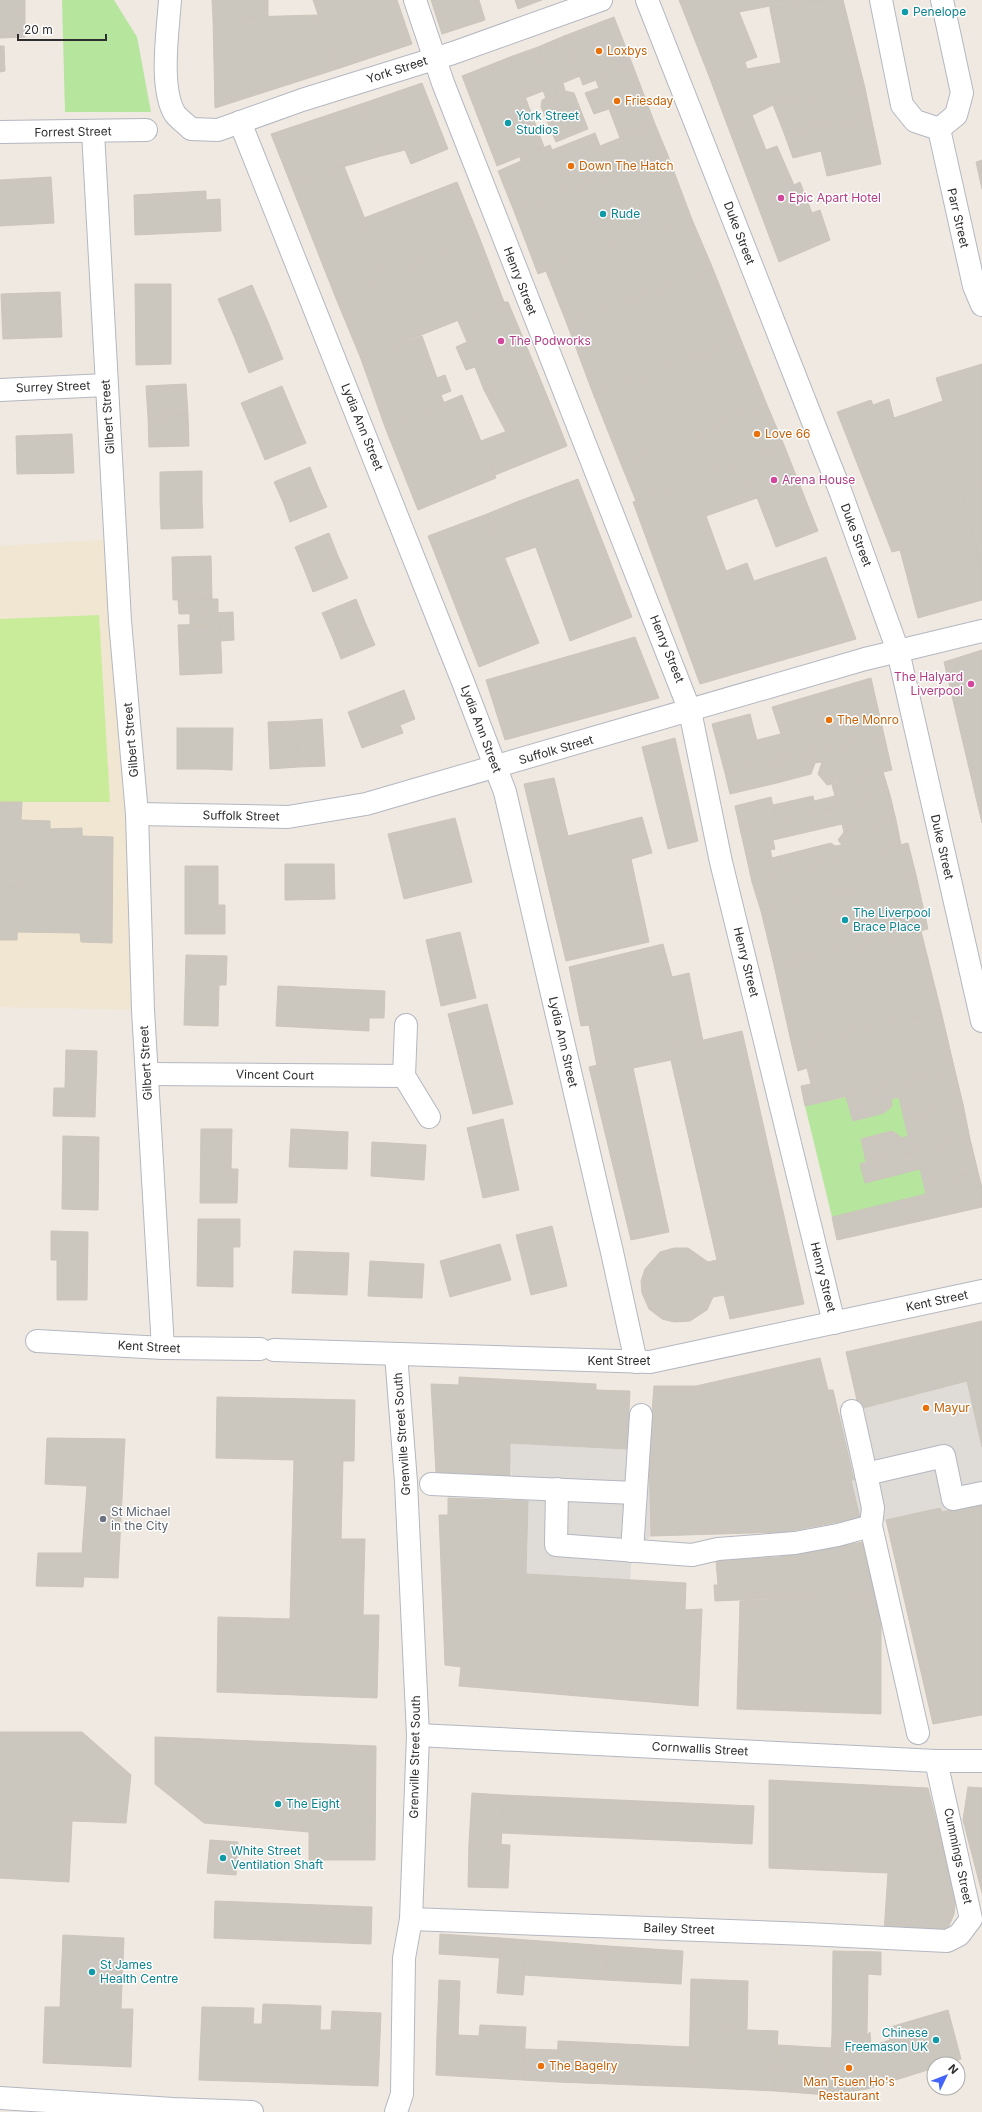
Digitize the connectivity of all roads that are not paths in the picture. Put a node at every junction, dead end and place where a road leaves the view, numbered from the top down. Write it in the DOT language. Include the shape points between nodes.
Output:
graph roads {
  1 [pos="170,0"];
  2 [pos="415,0"];
  3 [pos="600,0"];
  4 [pos="647,0"];
  5 [pos="881,0"];
  6 [pos="942,0"];
  7 [pos="434,59"];
  8 [pos="240,122"];
  9 [pos="939,129"];
  10 [pos="146,130"];
  11 [pos="0,132"];
  12 [pos="93,132"];
  13 [pos="982,305"];
  14 [pos="106,385"];
  15 [pos="0,390"];
  16 [pos="982,631"];
  17 [pos="898,651"];
  18 [pos="690,711"];
  19 [pos="495,767"];
  20 [pos="137,814"];
  21 [pos="982,1021"];
  22 [pos="406,1025"];
  23 [pos="147,1074"];
  24 [pos="404,1076"];
  25 [pos="429,1117"];
  26 [pos="982,1291"];
  27 [pos="834,1323"];
  28 [pos="37,1341"];
  29 [pos="163,1348"];
  30 [pos="396,1354"];
  31 [pos="636,1362"];
  32 [pos="852,1411"];
  33 [pos="641,1415"];
  34 [pos="866,1474"];
  35 [pos="431,1484"];
  36 [pos="557,1489"];
  37 [pos="635,1493"];
  38 [pos="982,1493"];
  39 [pos="872,1526"];
  40 [pos="632,1551"];
  41 [pos="918,1732"];
  42 [pos="418,1735"];
  43 [pos="936,1761"];
  44 [pos="982,1761"];
  45 [pos="411,1918"];
  46 [pos="947,1941"];
  47 [pos="0,2098"];
  48 [pos="252,2112"];
  49 [pos="396,2112"];
  1 -- 8 [label="street, York Street" via="166,80 176,115 191,129 218,130"];
  2 -- 7 [label="street, Henry Street"];
  3 -- 7 [label="street, York Street"];
  4 -- 17 [label="street, Duke Street" via="841,493"];
  5 -- 9 [label="street" via="902,105 915,121"];
  6 -- 9 [label="street" via="962,93 956,115"];
  7 -- 8 [label="street, York Street"];
  7 -- 18 [label="street, Henry Street"];
  8 -- 19 [label="street, Lydia Ann Street"];
  9 -- 13 [label="street, Parr Street" via="974,286"];
  10 -- 12 [label="street, Forrest Street"];
  11 -- 12 [label="street, Forrest Street"];
  12 -- 14 [label="street, Gilbert Street"];
  14 -- 15 [label="street, Surrey Street"];
  14 -- 20 [label="street, Gilbert Street" via="120,621"];
  16 -- 17 [label="street, Suffolk Street"];
  17 -- 18 [label="street, Suffolk Street"];
  17 -- 21 [label="street, Duke Street"];
  18 -- 19 [label="street, Suffolk Street"];
  18 -- 27 [label="street, Henry Street" via="721,862"];
  19 -- 20 [label="street, Suffolk Street" via="366,804 330,811 288,816"];
  19 -- 31 [label="street, Lydia Ann Street" via="505,792"];
  20 -- 23 [label="street, Gilbert Street"];
  22 -- 24 [label="street"];
  23 -- 24 [label="street, Vincent Court"];
  23 -- 29 [label="street, Gilbert Street"];
  24 -- 25 [label="street"];
  26 -- 27 [label="street, Kent Street"];
  27 -- 31 [label="street, Kent Street" via="650,1362"];
  28 -- 29 [label="street, Kent Street"];
  29 -- 30 [label="street, Kent Street"];
  30 -- 31 [label="street, Kent Street"];
  30 -- 42 [label="street, Grenville Street South" via="406,1482"];
  32 -- 34 [label="street"];
  33 -- 37 [label="street"];
  34 -- 38 [label="street" via="944,1456 953,1499"];
  34 -- 39 [label="street" via="873,1508"];
  35 -- 36 [label="street"];
  36 -- 37 [label="street"];
  36 -- 40 [label="street" via="556,1545"];
  37 -- 40 [label="street"];
  39 -- 40 [label="street" via="795,1543 718,1549 692,1555"];
  39 -- 41 [label="street"];
  42 -- 43 [label="street, Cornwallis Street"];
  42 -- 45 [label="street, Grenville Street South"];
  43 -- 44 [label="street, Cornwallis Street"];
  43 -- 46 [label="street, Cummings Street" via="971,1919 959,1935"];
  45 -- 46 [label="street, Bailey Street"];
  45 -- 49 [label="street, Grenville Street South" via="404,1958 402,2094"];
  47 -- 48 [label="street"];
}
